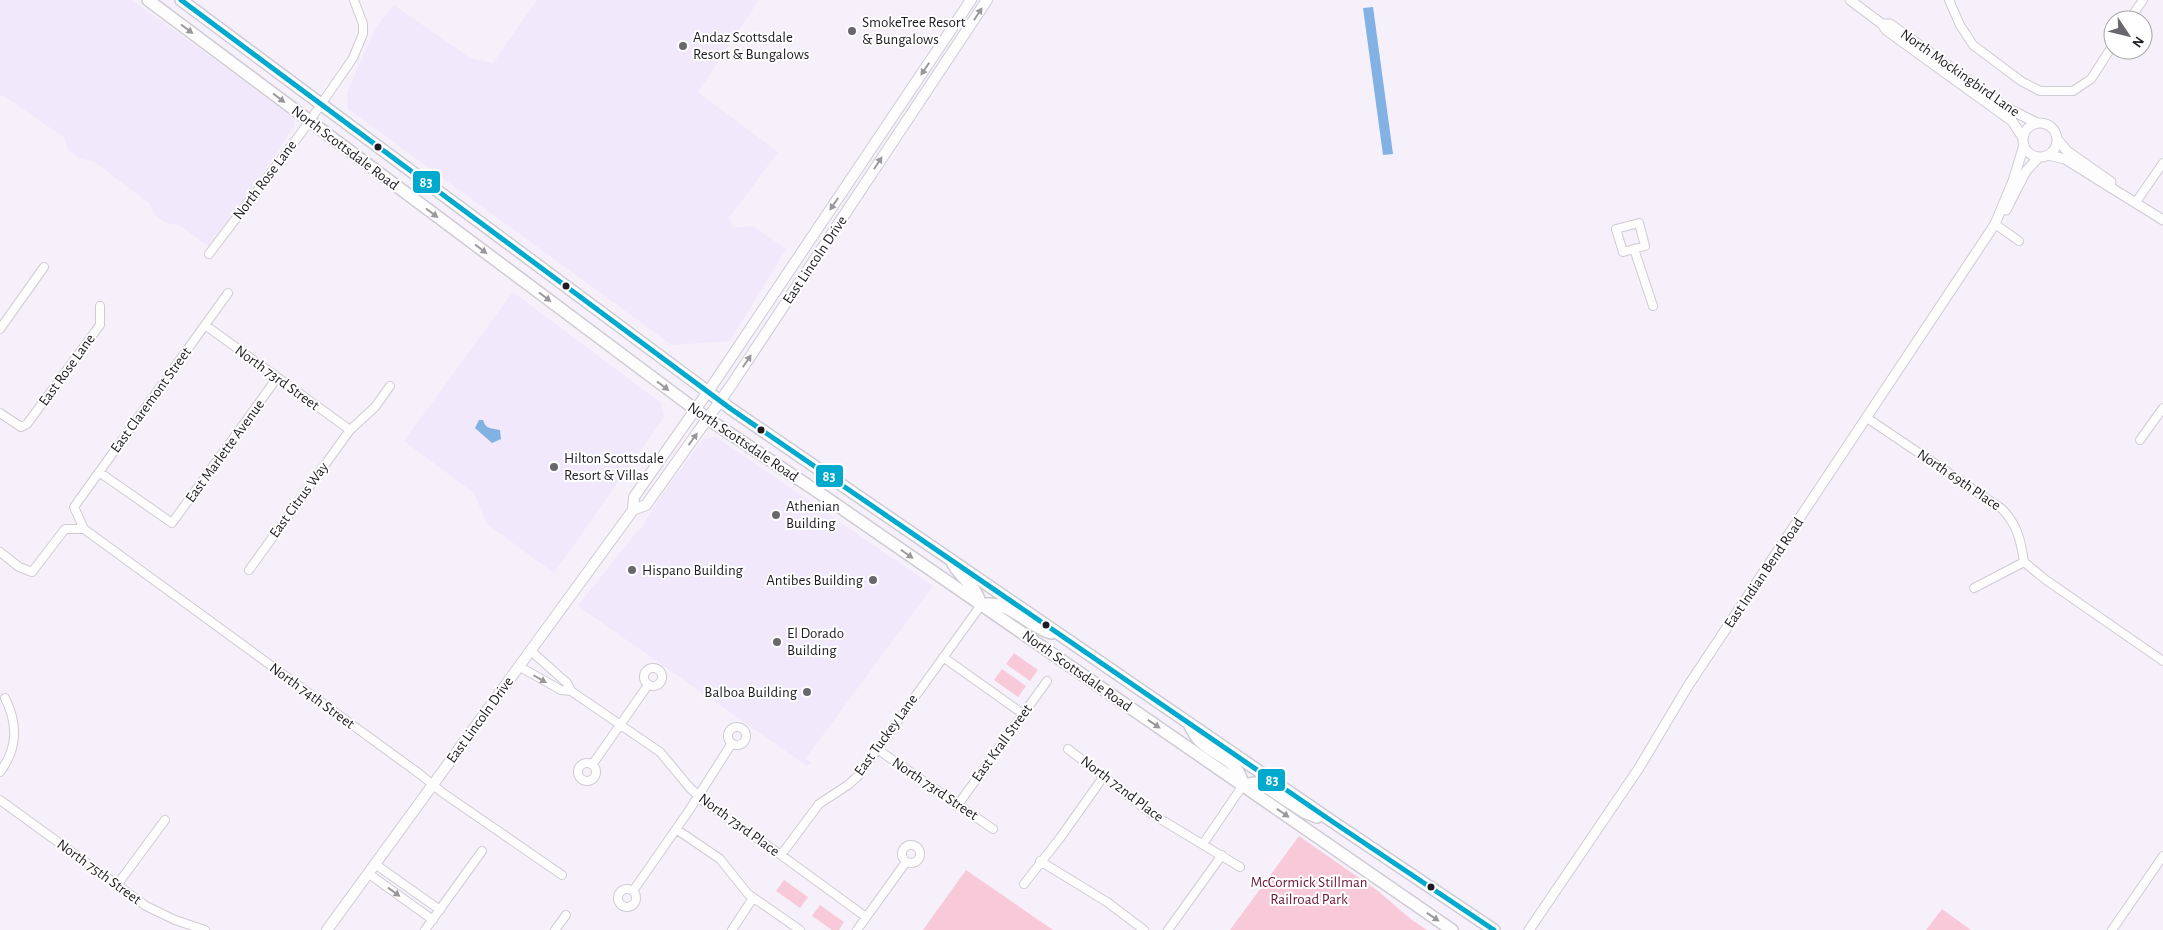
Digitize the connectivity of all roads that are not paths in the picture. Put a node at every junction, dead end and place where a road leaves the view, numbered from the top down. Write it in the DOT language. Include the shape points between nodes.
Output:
graph roads {
  1 [pos="148,0"];
  2 [pos="181,0"];
  3 [pos="354,0"];
  4 [pos="971,0"];
  5 [pos="987,0"];
  6 [pos="1850,0"];
  7 [pos="1948,0"];
  8 [pos="1882,24"];
  9 [pos="2103,59"];
  10 [pos="321,105"];
  11 [pos="309,121"];
  12 [pos="2037,123"];
  13 [pos="2057,139"];
  14 [pos="2024,141"];
  15 [pos="2043,156"];
  16 [pos="2163,163"];
  17 [pos="2128,197"];
  18 [pos="2136,202"];
  19 [pos="2163,220"];
  20 [pos="1997,221"];
  21 [pos="2019,241"];
  22 [pos="1634,249"];
  23 [pos="209,254"];
  24 [pos="44,267"];
  25 [pos="228,293"];
  26 [pos="100,306"];
  27 [pos="1653,306"];
  28 [pos="205,325"];
  29 [pos="0,330"];
  30 [pos="277,378"];
  31 [pos="390,386"];
  32 [pos="708,392"];
  33 [pos="720,401"];
  34 [pos="2163,408"];
  35 [pos="695,410"];
  36 [pos="0,413"];
  37 [pos="1867,418"];
  38 [pos="708,419"];
  39 [pos="350,430"];
  40 [pos="2140,440"];
  41 [pos="99,472"];
  42 [pos="74,507"];
  43 [pos="633,510"];
  44 [pos="878,510"];
  45 [pos="867,526"];
  46 [pos="84,529"];
  47 [pos="0,552"];
  48 [pos="948,558"];
  49 [pos="2024,562"];
  50 [pos="249,570"];
  51 [pos="1974,588"];
  52 [pos="981,605"];
  53 [pos="1064,638"];
  54 [pos="531,651"];
  55 [pos="943,658"];
  56 [pos="2163,661"];
  57 [pos="520,667"];
  58 [pos="1047,681"];
  59 [pos="648,685"];
  60 [pos="570,691"];
  61 [pos="5,698"];
  62 [pos="1023,714"];
  63 [pos="1187,721"];
  64 [pos="620,725"];
  65 [pos="732,743"];
  66 [pos="876,749"];
  67 [pos="1068,749"];
  68 [pos="592,765"];
  69 [pos="0,772"];
  70 [pos="1104,776"];
  71 [pos="432,785"];
  72 [pos="1243,786"];
  73 [pos="698,795"];
  74 [pos="0,800"];
  75 [pos="957,806"];
  76 [pos="165,820"];
  77 [pos="1333,822"];
  78 [pos="676,829"];
  79 [pos="993,829"];
  80 [pos="1204,844"];
  81 [pos="482,851"];
  82 [pos="781,855"];
  83 [pos="1222,855"];
  84 [pos="2163,856"];
  85 [pos="1040,861"];
  86 [pos="906,862"];
  87 [pos="376,864"];
  88 [pos="1240,867"];
  89 [pos="369,874"];
  90 [pos="562,875"];
  91 [pos="1024,884"];
  92 [pos="117,885"];
  93 [pos="633,891"];
  94 [pos="753,898"];
  95 [pos="440,910"];
  96 [pos="566,915"];
  97 [pos="866,917"];
  98 [pos="433,920"];
  99 [pos="204,930"];
  100 [pos="327,930"];
  101 [pos="425,930"];
  102 [pos="555,930"];
  103 [pos="732,930"];
  104 [pos="800,930"];
  105 [pos="857,930"];
  106 [pos="1144,930"];
  107 [pos="1168,930"];
  108 [pos="1452,930"];
  109 [pos="1494,930"];
  110 [pos="1529,930"];
  111 [pos="2112,930"];
  1 -- 11 [label="main road, North Scottsdale Road, one-way"];
  2 -- 10 [label="main road, North Scottsdale Road"];
  3 -- 10 [label="street, North Rose Lane" via="363,24 362,41 344,74"];
  4 -- 32 [label="main road, East Lincoln Drive, one-way"];
  33 -- 5 [label="main road, East Lincoln Drive, one-way"];
  6 -- 8 [label="street, North Mockingbird Lane"];
  7 -- 9 [label="street" via="1972,45 2040,91 2073,91 2091,78"];
  8 -- 12 [label="street, North Mockingbird Lane" via="1890,24 2007,108"];
  8 -- 14 [label="street, North Mockingbird Lane" via="2012,121"];
  10 -- 11 [label="street, North Rose Lane"];
  10 -- 32 [label="main road, North Scottsdale Road"];
  11 -- 23 [label="street, North Rose Lane"];
  11 -- 35 [label="main road, North Scottsdale Road, one-way"];
  12 -- 13 [label="street, North Mockingbird Lane" via="2051,127"];
  12 -- 14 [label="street, North Mockingbird Lane" via="2030,127"];
  13 -- 15 [label="street" via="2054,148"];
  13 -- 17 [label="street, North Mockingbird Lane" via="2067,151"];
  14 -- 15 [label="street, North Mockingbird Lane" via="2030,153"];
  14 -- 20 [label="street, East Indian Bend Road"];
  15 -- 17 [label="street, North Mockingbird Lane" via="2065,159"];
  15 -- 20 [label="street, East Indian Bend Road" via="2026,171"];
  16 -- 18 [label="street"];
  17 -- 18 [label="street, North Mockingbird Lane"];
  18 -- 19 [label="street, North Mockingbird Lane"];
  20 -- 21 [label="street"];
  20 -- 37 [label="street, East Indian Bend Road"];
  22 -- 22 [label="street" via="1623,252 1616,229 1639,223 1645,246"];
  22 -- 27 [label="street"];
  24 -- 29 [label="street"];
  25 -- 28 [label="street, East Claremont Street"];
  26 -- 36 [label="street, East Rose Lane" via="100,325 27,424 21,427"];
  28 -- 30 [label="street, North 73rd Street"];
  28 -- 41 [label="street, East Claremont Street"];
  30 -- 39 [label="street, North 73rd Street"];
  30 -- 41 [label="street, East Marlette Avenue" via="172,524"];
  31 -- 39 [label="street, East Citrus Way" via="375,407"];
  32 -- 33 [label="main road, North Scottsdale Road"];
  32 -- 35 [label="main road, East Lincoln Drive"];
  33 -- 38 [label="main road, East Lincoln Drive"];
  33 -- 44 [label="main road, North Scottsdale Road"];
  34 -- 40 [label="street"];
  35 -- 38 [label="main road, North Scottsdale Road"];
  35 -- 43 [label="main road, East Lincoln Drive" via="634,497"];
  37 -- 49 [label="street, North 69th Place" via="2002,508 2011,518 2021,540"];
  37 -- 110 [label="street, East Indian Bend Road" via="1688,686 1639,768"];
  43 -- 38 [label="main road, East Lincoln Drive, one-way" via="646,505"];
  38 -- 45 [label="main road, North Scottsdale Road"];
  39 -- 50 [label="street, East Citrus Way"];
  41 -- 42 [label="street, East Claremont Street"];
  42 -- 46 [label="street, North 74th Street"];
  43 -- 54 [label="main road, East Lincoln Drive"];
  44 -- 45 [label="main road"];
  44 -- 48 [label="main road, North Scottsdale Road"];
  45 -- 52 [label="main road, North Scottsdale Road, one-way"];
  46 -- 47 [label="street" via="65,529 32,572 19,567"];
  46 -- 71 [label="street, North 74th Street"];
  48 -- 52 [label="main road" via="959,574 976,589"];
  48 -- 53 [label="main road, North Scottsdale Road"];
  49 -- 51 [label="street"];
  49 -- 56 [label="street"];
  52 -- 53 [label="main road" via="999,604 1038,629"];
  52 -- 55 [label="street, East Tuckey Lane"];
  52 -- 72 [label="main road, North Scottsdale Road, one-way"];
  53 -- 63 [label="main road, North Scottsdale Road"];
  54 -- 57 [label="main road, East Lincoln Drive"];
  54 -- 60 [label="street, North 73rd Place" via="567,683"];
  55 -- 62 [label="street"];
  55 -- 66 [label="street, East Tuckey Lane"];
  57 -- 60 [label="street, North 73rd Place, one-way" via="562,690"];
  57 -- 71 [label="main road, East Lincoln Drive"];
  58 -- 62 [label="street, East Krall Street"];
  59 -- 64 [label="street"];
  60 -- 64 [label="street, North 73rd Place"];
  61 -- 69 [label="street" via="15,738"];
  62 -- 75 [label="street, East Krall Street"];
  63 -- 72 [label="main road" via="1200,742 1236,766"];
  63 -- 77 [label="main road, North Scottsdale Road"];
  64 -- 68 [label="street"];
  64 -- 73 [label="street, North 73rd Place" via="660,752"];
  65 -- 73 [label="street"];
  66 -- 75 [label="street, North 73rd Street"];
  66 -- 82 [label="street, East Tuckey Lane" via="858,776 811,812"];
  67 -- 70 [label="street, North 72nd Place"];
  70 -- 80 [label="street, North 72nd Place" via="1152,814"];
  70 -- 85 [label="street"];
  71 -- 87 [label="main road, East Lincoln Drive"];
  71 -- 90 [label="street, North 74th Street"];
  72 -- 77 [label="main road" via="1264,784 1304,812"];
  72 -- 80 [label="street"];
  72 -- 108 [label="main road, North Scottsdale Road, one-way"];
  73 -- 78 [label="street"];
  73 -- 82 [label="street, North 73rd Place"];
  74 -- 92 [label="street, North 75th Street"];
  75 -- 79 [label="street, North 73rd Street"];
  76 -- 92 [label="street"];
  77 -- 109 [label="main road, North Scottsdale Road"];
  78 -- 93 [label="street"];
  78 -- 94 [label="street" via="720,859"];
  80 -- 83 [label="street, North 72nd Place"];
  81 -- 95 [label="street"];
  82 -- 97 [label="street, North 73rd Place"];
  83 -- 88 [label="street"];
  83 -- 107 [label="street"];
  84 -- 111 [label="street"];
  85 -- 91 [label="street"];
  85 -- 106 [label="street" via="1108,902"];
  86 -- 97 [label="street"];
  87 -- 89 [label="main road, East Lincoln Drive"];
  87 -- 95 [label="street"];
  89 -- 98 [label="street, one-way"];
  89 -- 100 [label="main road, East Lincoln Drive"];
  92 -- 99 [label="street, North 75th Street" via="146,906"];
  94 -- 103 [label="street"];
  94 -- 104 [label="street"];
  95 -- 98 [label="street"];
  96 -- 102 [label="street"];
  97 -- 105 [label="street"];
  98 -- 101 [label="street"];
}
